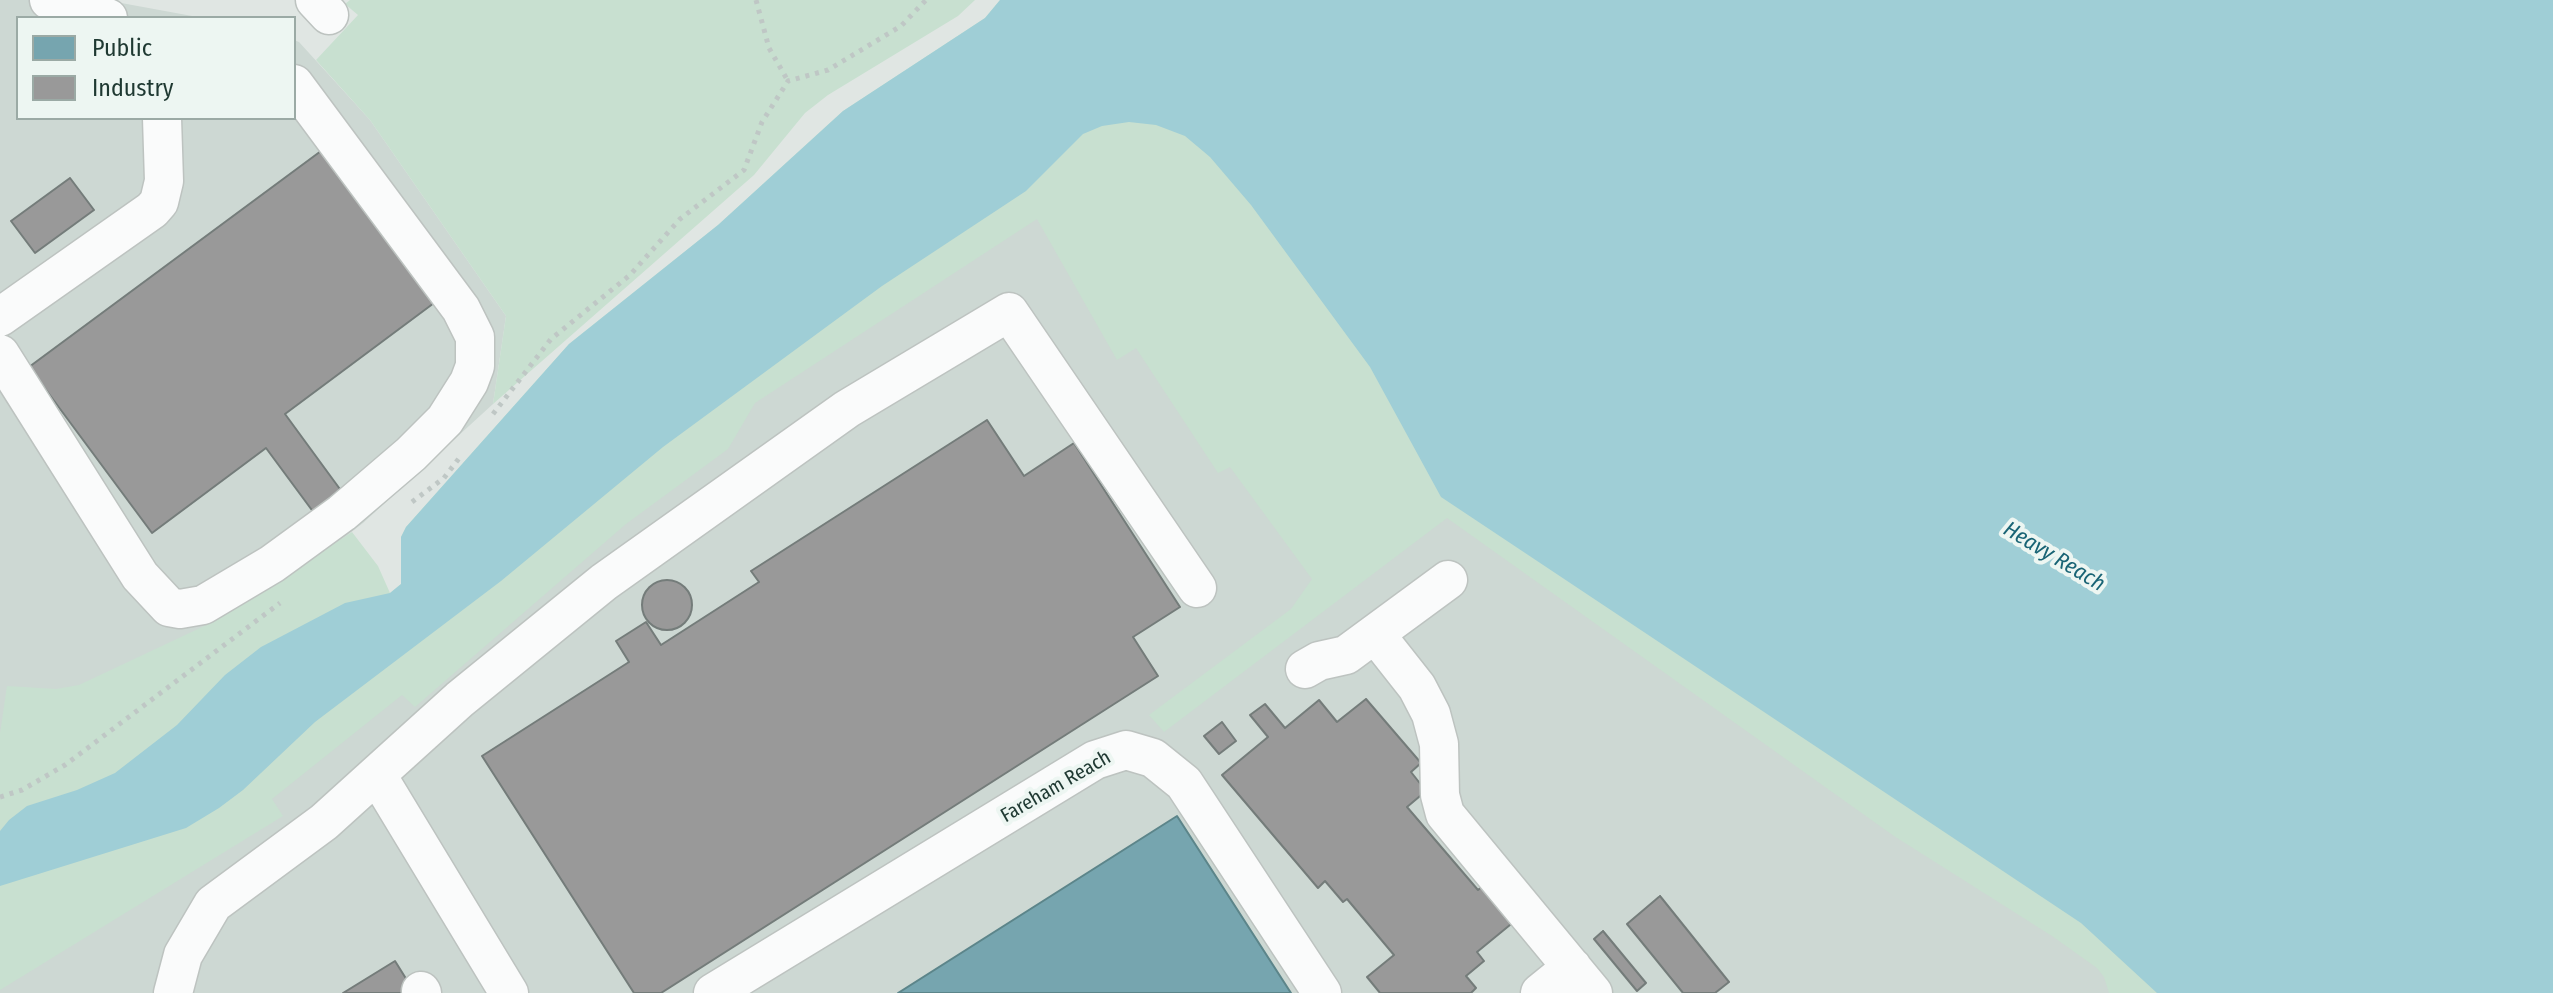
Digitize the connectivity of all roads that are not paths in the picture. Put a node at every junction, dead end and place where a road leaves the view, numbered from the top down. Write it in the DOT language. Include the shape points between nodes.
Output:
graph roads {
  1 [pos="49,0"];
  2 [pos="101,16"];
  3 [pos="296,87"];
  4 [pos="162,120"];
  5 [pos="0,317"];
  6 [pos="0,354"];
  7 [pos="1448,580"];
  8 [pos="1197,588"];
  9 [pos="1376,635"];
  10 [pos="1305,669"];
  11 [pos="377,775"];
  12 [pos="1586,986"];
  13 [pos="173,993"];
  14 [pos="509,993"];
  15 [pos="713,993"];
  16 [pos="1322,993"];
  17 [pos="1540,993"];
  1 -- 2 [label="lane"];
  3 -- 6 [label="lane" via="461,309 475,337 469,382 445,420 411,454 272,564 203,605 169,607 140,576"];
  4 -- 5 [label="lane" via="164,181 159,202"];
  7 -- 9 [label="lane"];
  8 -- 11 [label="lane" via="1009,312 847,409 604,582 460,699"];
  9 -- 10 [label="lane" via="1346,655"];
  9 -- 12 [label="lane" via="1431,714 1445,814"];
  11 -- 13 [label="lane" via="324,822 213,904 183,955"];
  11 -- 14 [label="lane"];
  12 -- 17 [label="lane"];
  15 -- 16 [label="lane, Fareham Reach" via="1095,760 1126,750 1153,758 1184,783"];
}
